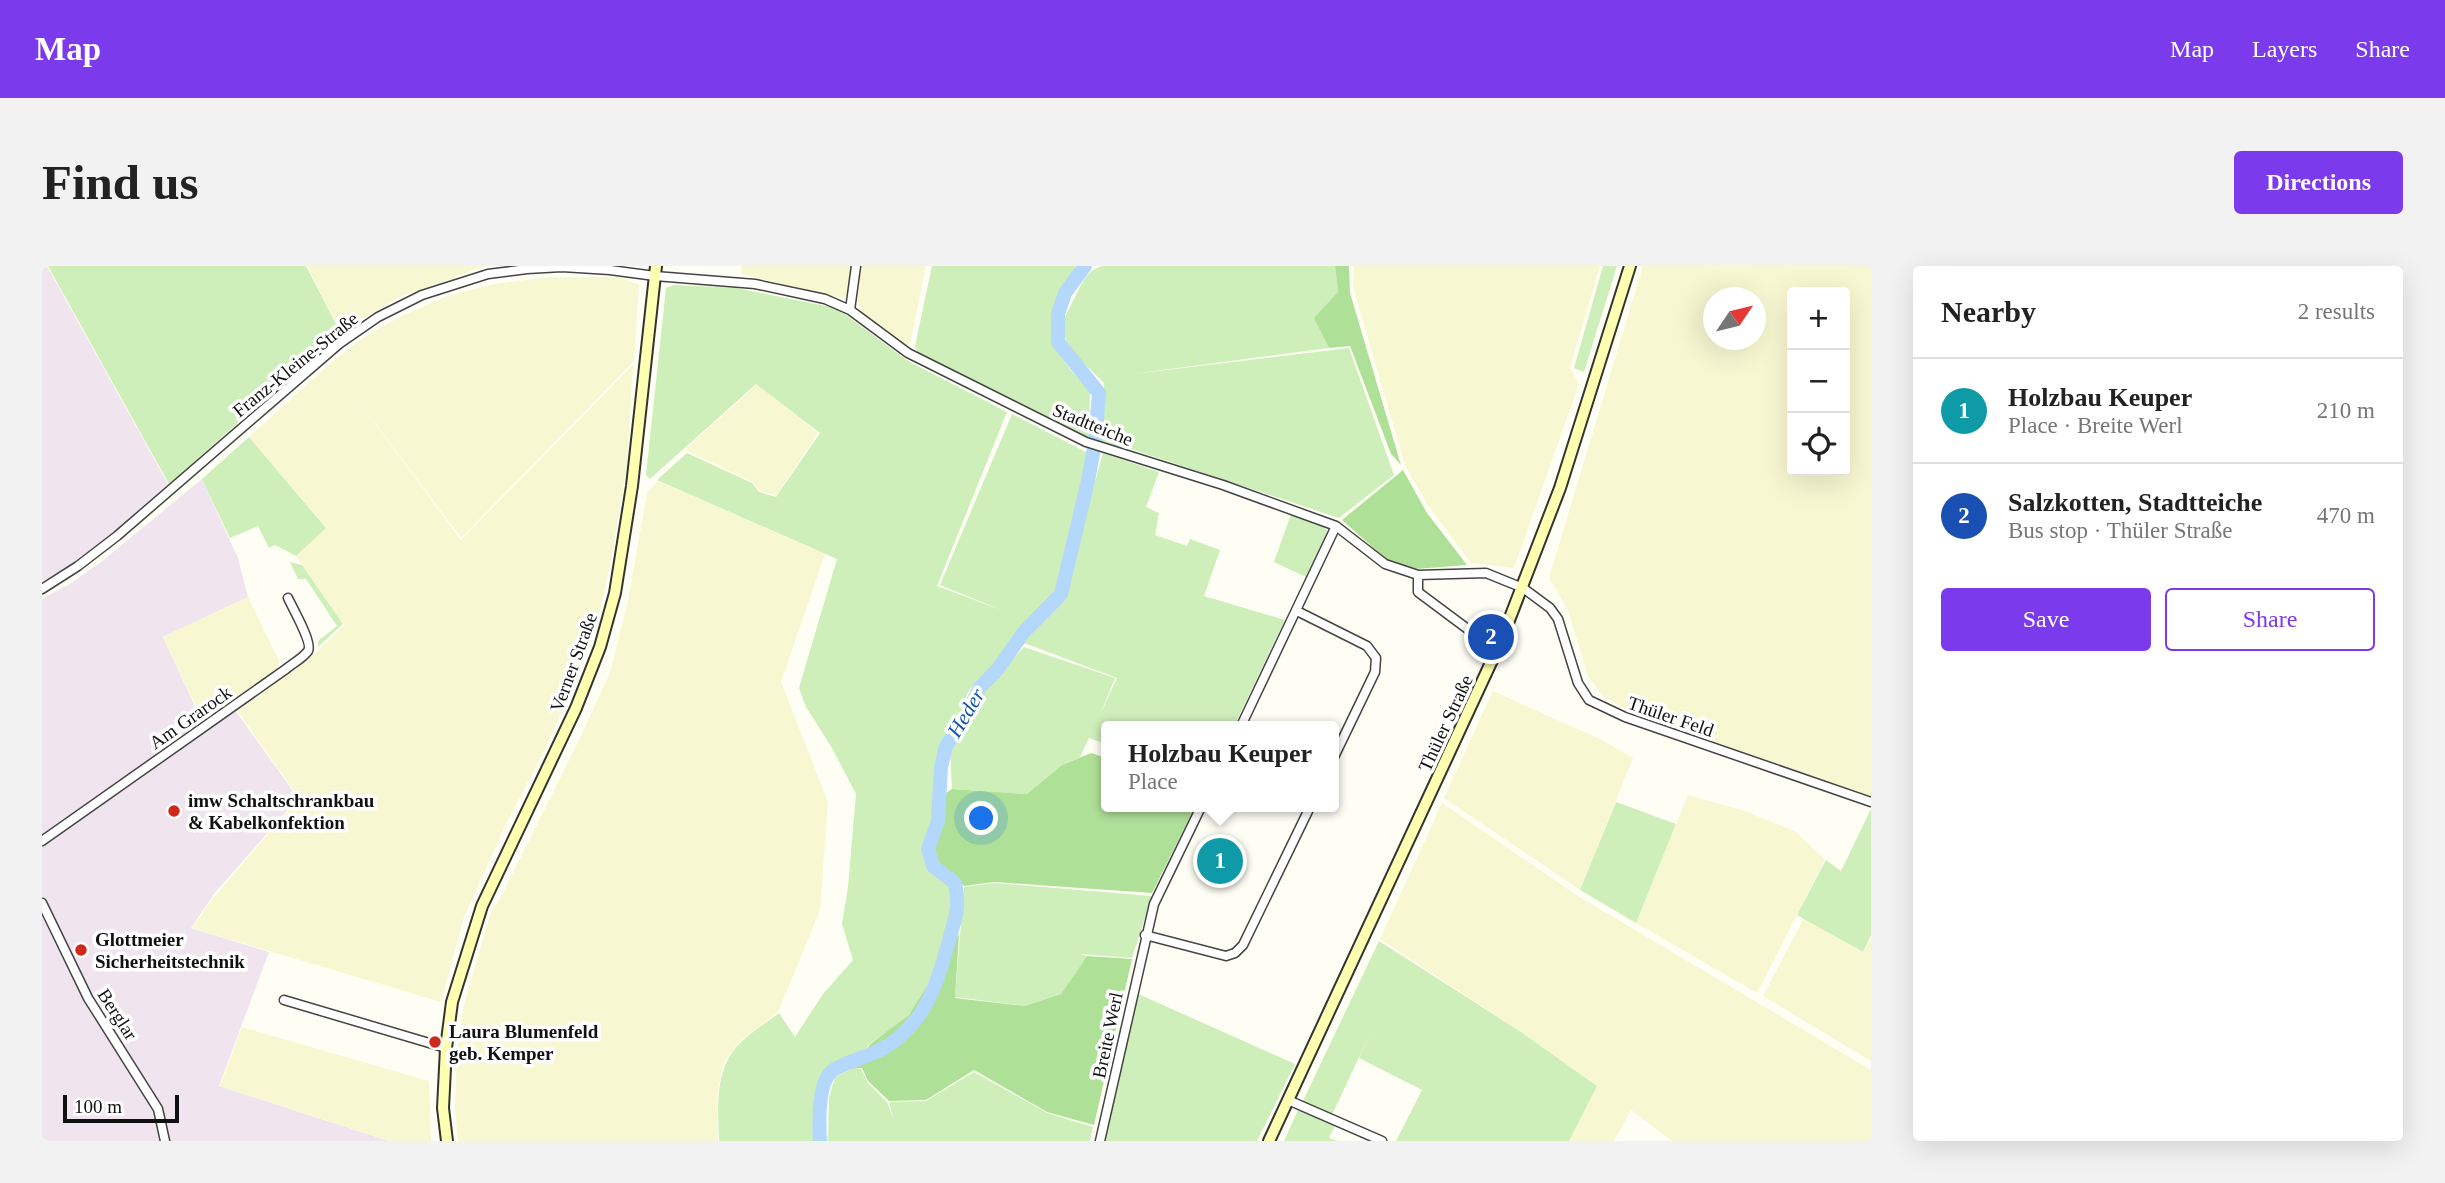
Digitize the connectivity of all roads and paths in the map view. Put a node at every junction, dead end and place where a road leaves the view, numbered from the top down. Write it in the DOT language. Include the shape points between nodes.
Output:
graph roads {
  1 [pos="856,266"];
  2 [pos="1630,266"];
  3 [pos="656,271"];
  4 [pos="850,310"];
  5 [pos="1336,526"];
  6 [pos="1418,575"];
  7 [pos="1523,588"];
  8 [pos="42,589"];
  9 [pos="288,598"];
  10 [pos="1297,611"];
  11 [pos="1485,642"];
  12 [pos="1243,721"];
  13 [pos="1339,747"];
  14 [pos="1871,802"];
  15 [pos="1199,812"];
  16 [pos="1308,812"];
  17 [pos="42,841"];
  18 [pos="42,903"];
  19 [pos="1145,935"];
  20 [pos="284,1000"];
  21 [pos="446,1048"];
  22 [pos="1288,1100"];
  23 [pos="165,1141"];
  24 [pos="447,1141"];
  25 [pos="1100,1141"];
  26 [pos="1269,1141"];
  27 [pos="1382,1141"];
  1 -- 4 [label="street"];
  2 -- 7 [label="main road, Thüler Straße" via="1560,488"];
  3 -- 4 [label="street, Stadtteiche" via="755,284 825,299"];
  3 -- 8 [label="street, Franz-Kleine-Straße" via="527,268 468,279 400,305 339,344 117,536"];
  3 -- 21 [label="main road, Verner Straße" via="615,593 576,708 482,906 452,1002"];
  4 -- 5 [label="street, Stadtteiche" via="908,353 1086,442"];
  5 -- 6 [label="street, Stadtteiche" via="1385,564"];
  5 -- 10 [label="street"];
  6 -- 7 [label="street, Stadtteiche" via="1486,573"];
  6 -- 11 [label="street" via="1418,592"];
  7 -- 14 [label="street, Thüler Feld" via="1558,619 1578,683 1589,700 1625,717"];
  7 -- 22 [label="main road, Thüler Straße"];
  9 -- 17 [label="street, Am Grarock" via="307,638 307,652"];
  10 -- 12 [label="street"];
  10 -- 13 [label="street" via="1367,646 1376,658 1375,672"];
  15 -- 19 [label="street, Breite Werl" via="1154,904"];
  16 -- 19 [label="street" via="1236,953 1226,956"];
  18 -- 23 [label="street, Berglar" via="88,998 158,1109"];
  19 -- 25 [label="street, Breite Werl"];
  20 -- 21 [label="street"];
  21 -- 24 [label="main road, Verner Straße" via="443,1108"];
  22 -- 26 [label="main road, Thüler Straße"];
  22 -- 27 [label="street"];
}
